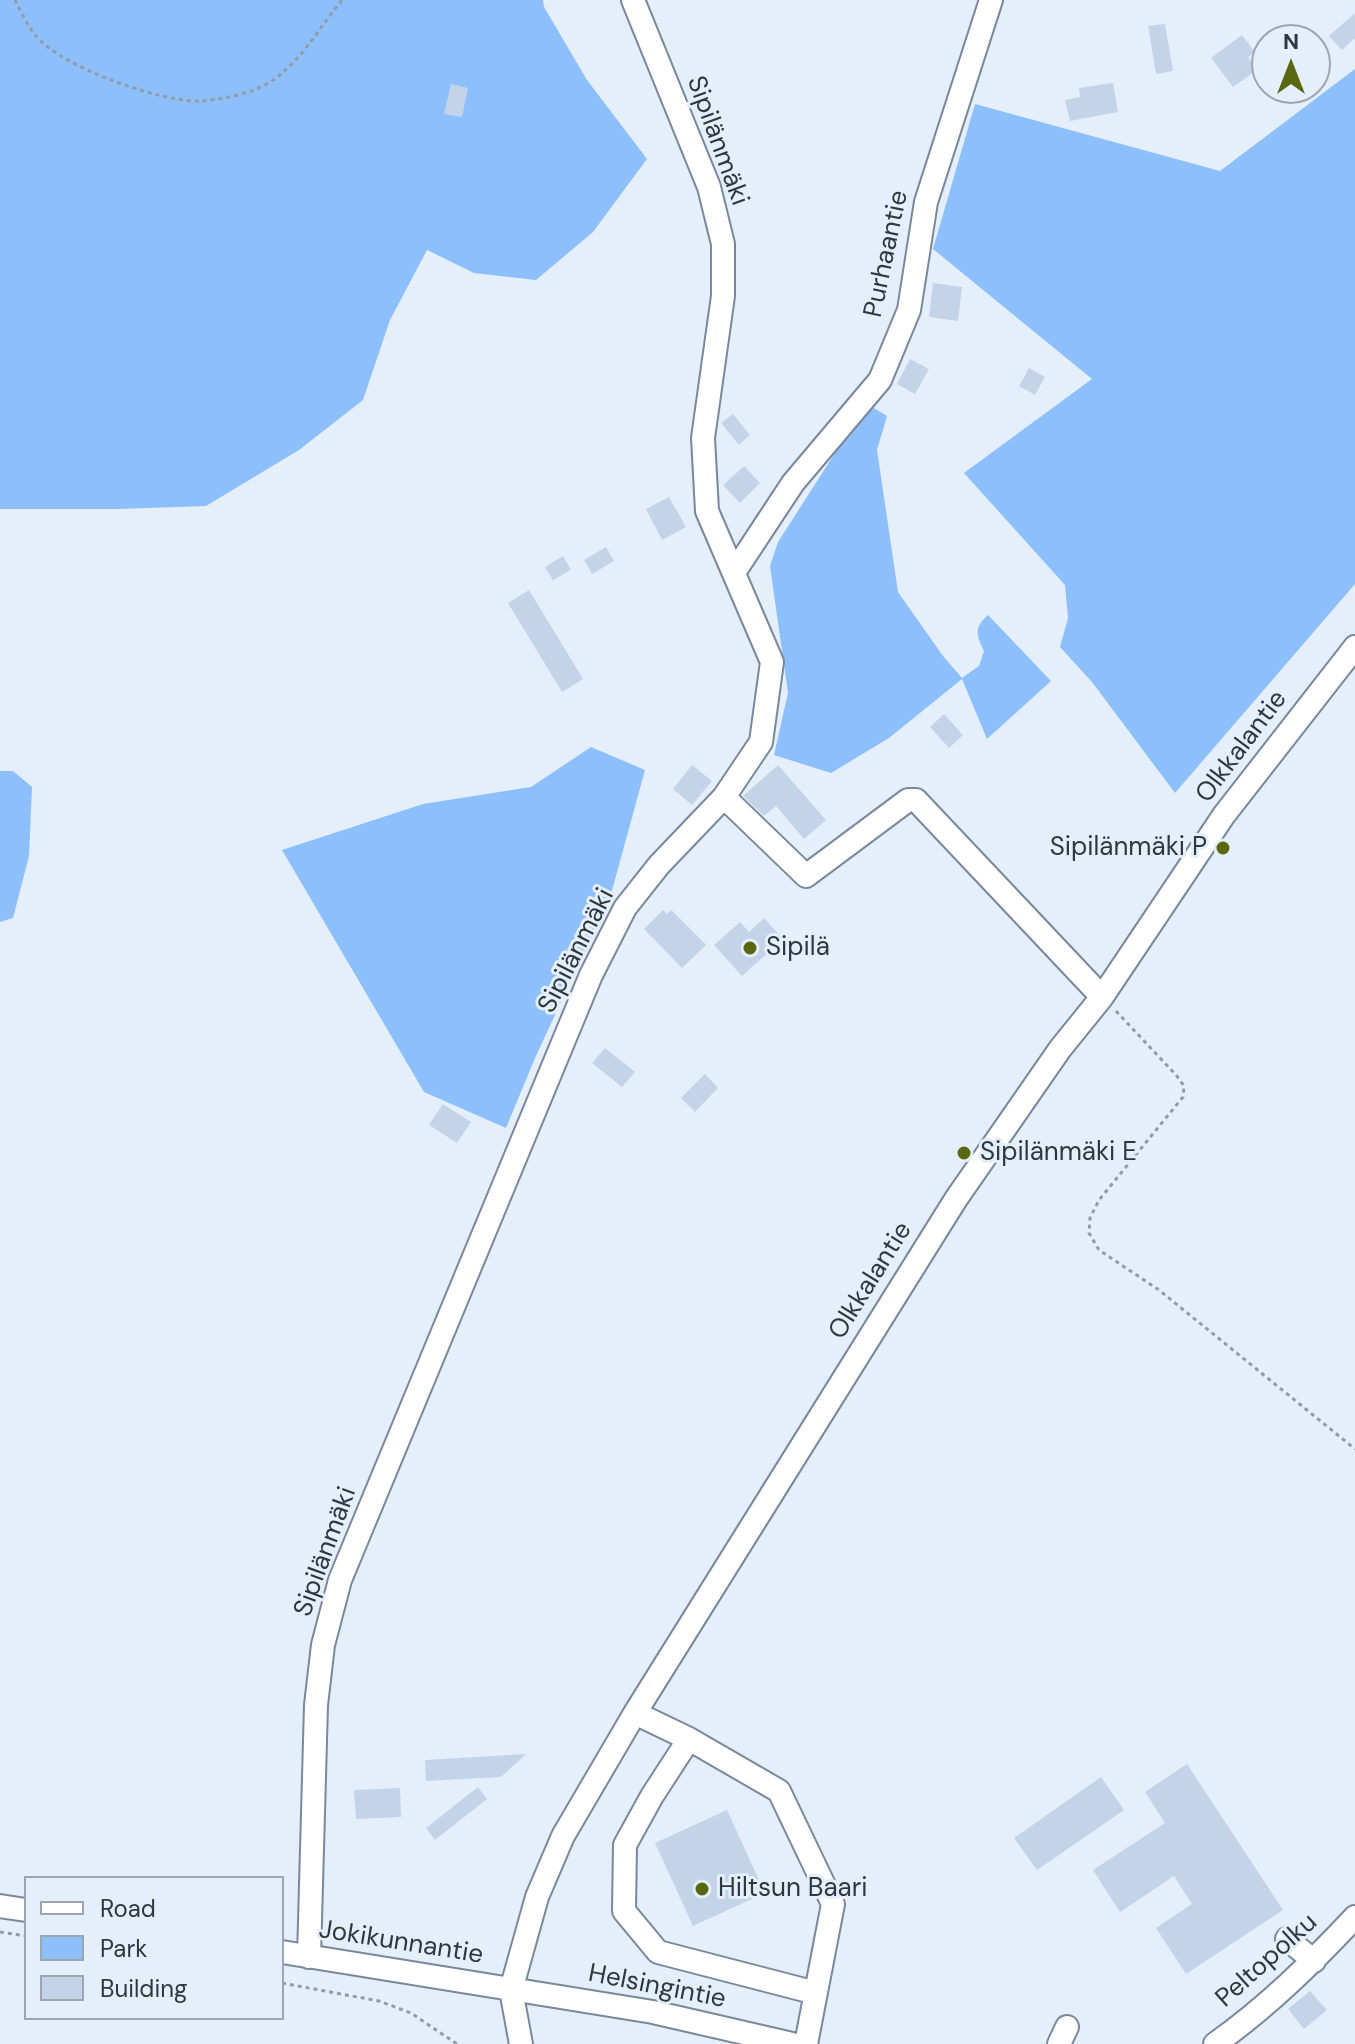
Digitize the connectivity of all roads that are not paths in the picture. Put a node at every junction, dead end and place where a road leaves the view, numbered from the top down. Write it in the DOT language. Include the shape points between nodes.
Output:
graph roads {
  1 [pos="633,0"];
  2 [pos="991,0"];
  3 [pos="735,571"];
  4 [pos="1355,647"];
  5 [pos="724,797"];
  6 [pos="1102,997"];
  7 [pos="635,1713"];
  8 [pos="689,1739"];
  9 [pos="0,1906"];
  10 [pos="24,1910"];
  11 [pos="1355,1917"];
  12 [pos="1287,1939"];
  13 [pos="284,1952"];
  14 [pos="309,1957"];
  15 [pos="1314,1961"];
  16 [pos="511,1990"];
  17 [pos="816,1993"];
  18 [pos="521,2044"];
  19 [pos="792,2044"];
  20 [pos="806,2044"];
  21 [pos="1215,2044"];
  1 -- 3 [label="street, Sipilänmäki" via="709,187 723,244 723,296 703,438 707,511"];
  2 -- 3 [label="street, Purhaantie" via="926,202 909,310 880,380 793,483"];
  3 -- 5 [label="street, Sipilänmäki" via="772,662 761,742"];
  4 -- 6 [label="street, Olkkalantie" via="1224,815"];
  5 -- 6 [label="street" via="806,876 908,800 916,800"];
  5 -- 14 [label="street, Sipilänmäki" via="625,908 591,975 340,1580 323,1645 316,1705"];
  6 -- 7 [label="street, Olkkalantie" via="956,1199"];
  7 -- 8 [label="street"];
  7 -- 16 [label="street, Olkkalantie" via="563,1836 537,1897"];
  8 -- 17 [label="street" via="779,1791 833,1904"];
  8 -- 17 [label="street" via="625,1845 624,1911 658,1952"];
  9 -- 10 [label="street"];
  11 -- 15 [label="street, Peltopolku"];
  12 -- 15 [label="street"];
  13 -- 14 [label="street, Jokikunnantie"];
  14 -- 16 [label="street, Jokikunnantie"];
  15 -- 21 [label="street, Peltopolku"];
  16 -- 18 [label="street"];
  16 -- 19 [label="street, Helsingintie" via="653,2012"];
  17 -- 20 [label="street"];
}
